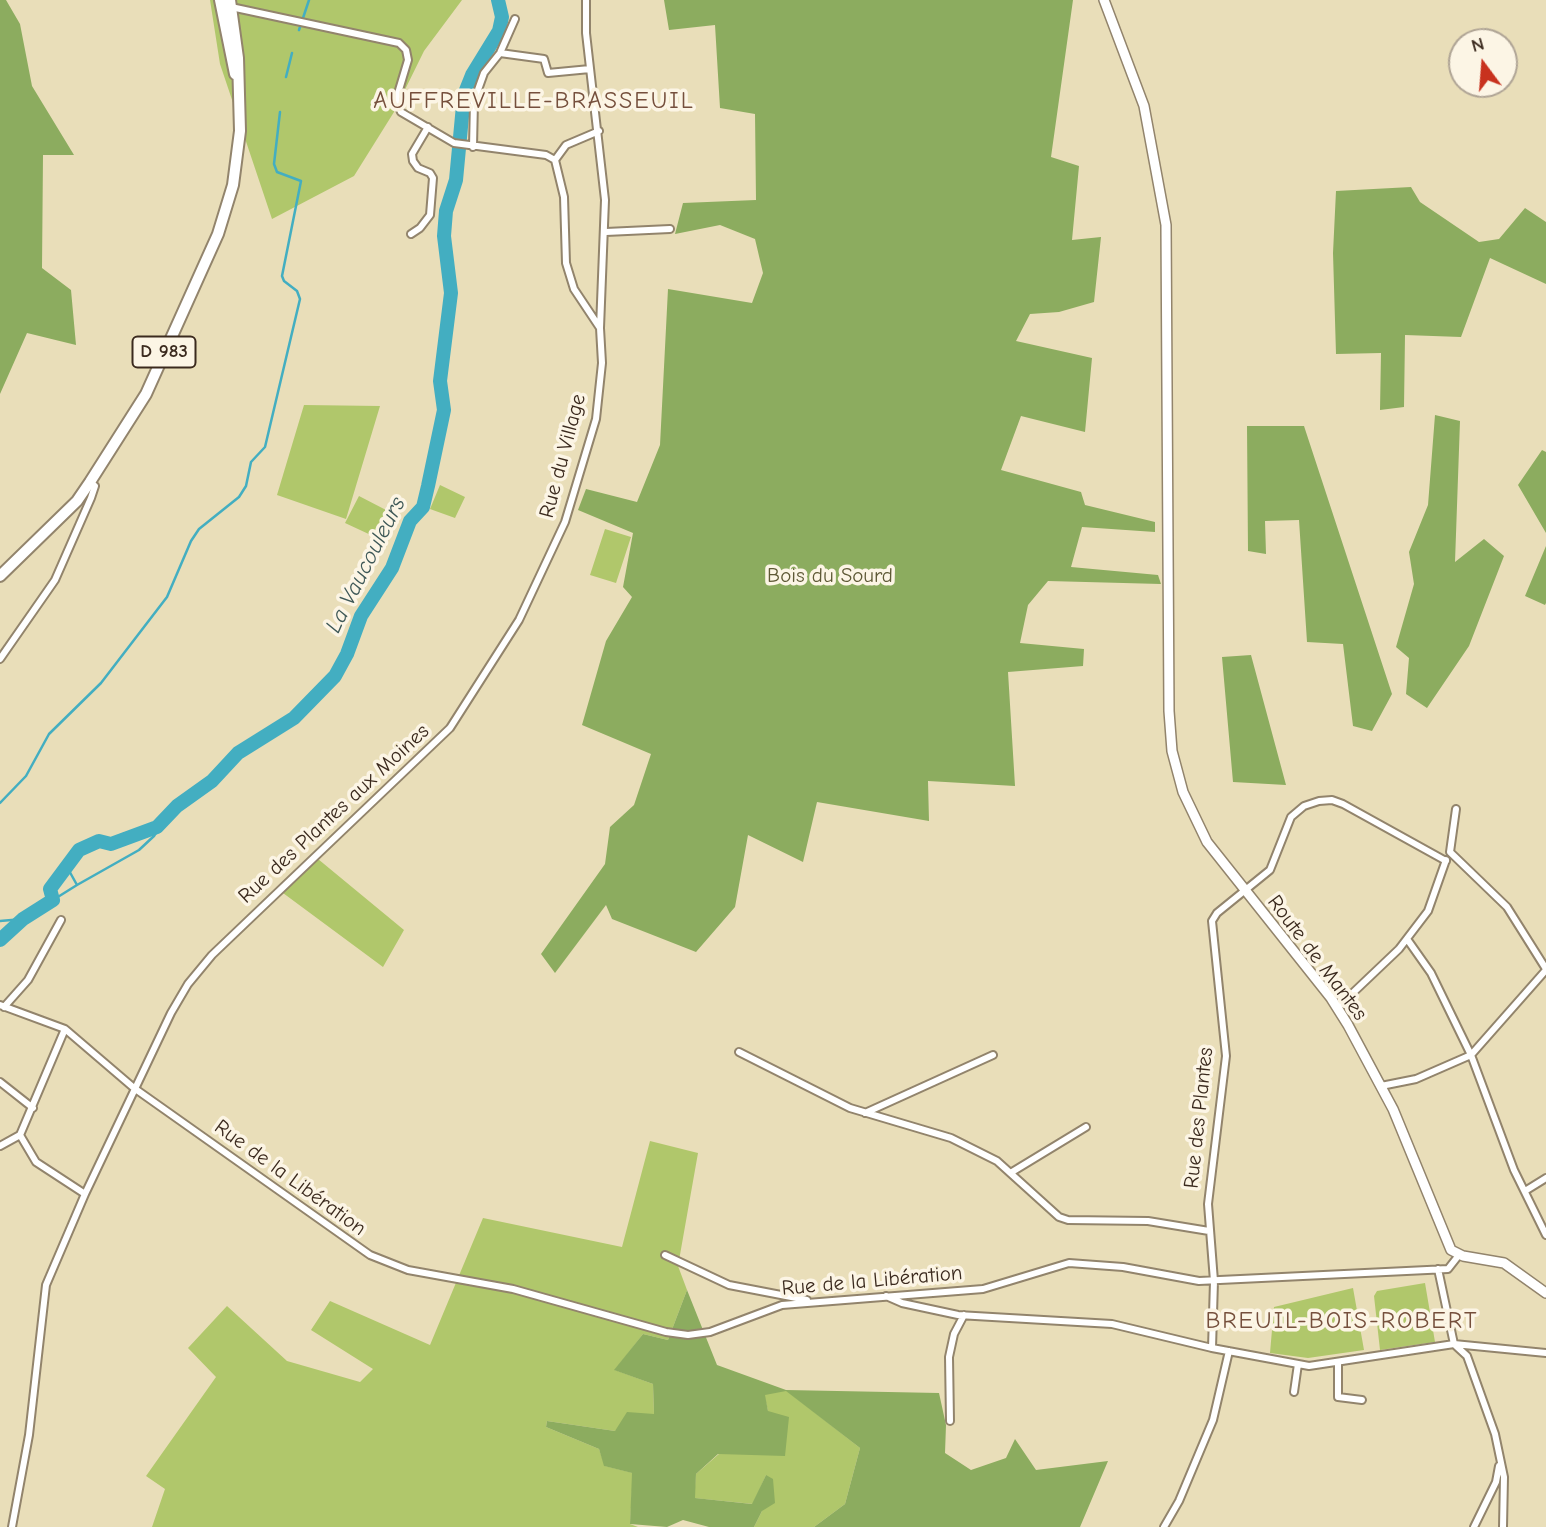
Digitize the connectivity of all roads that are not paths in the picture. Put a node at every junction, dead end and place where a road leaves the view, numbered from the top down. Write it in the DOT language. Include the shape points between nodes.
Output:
graph roads {
  1 [pos="586,0"];
  2 [pos="1104,0"];
  3 [pos="226,4"];
  4 [pos="515,19"];
  5 [pos="500,52"];
  6 [pos="590,69"];
  7 [pos="428,127"];
  8 [pos="599,131"];
  9 [pos="470,147"];
  10 [pos="555,160"];
  11 [pos="670,229"];
  12 [pos="606,232"];
  13 [pos="411,234"];
  14 [pos="600,328"];
  15 [pos="90,482"];
  16 [pos="548,559"];
  17 [pos="0,576"];
  18 [pos="0,659"];
  19 [pos="1456,809"];
  20 [pos="1450,852"];
  21 [pos="1446,861"];
  22 [pos="1244,890"];
  23 [pos="61,920"];
  24 [pos="1407,939"];
  25 [pos="1546,970"];
  26 [pos="2,1006"];
  27 [pos="1338,1007"];
  28 [pos="65,1029"];
  29 [pos="739,1052"];
  30 [pos="993,1055"];
  31 [pos="1471,1055"];
  32 [pos="0,1082"];
  33 [pos="1381,1086"];
  34 [pos="134,1088"];
  35 [pos="33,1108"];
  36 [pos="865,1113"];
  37 [pos="1086,1127"];
  38 [pos="20,1135"];
  39 [pos="0,1146"];
  40 [pos="1012,1172"];
  41 [pos="1546,1178"];
  42 [pos="1525,1191"];
  43 [pos="85,1194"];
  44 [pos="1209,1231"];
  45 [pos="1546,1235"];
  46 [pos="665,1255"];
  47 [pos="1459,1255"];
  48 [pos="1438,1269"];
  49 [pos="1214,1281"];
  50 [pos="1546,1293"];
  51 [pos="884,1296"];
  52 [pos="816,1302"];
  53 [pos="964,1315"];
  54 [pos="1454,1344"];
  55 [pos="1212,1348"];
  56 [pos="1229,1351"];
  57 [pos="1546,1353"];
  58 [pos="1338,1362"];
  59 [pos="1298,1364"];
  60 [pos="1294,1392"];
  61 [pos="1362,1400"];
  62 [pos="950,1421"];
  63 [pos="1500,1458"];
  64 [pos="12,1527"];
  65 [pos="1164,1527"];
  66 [pos="1474,1527"];
  67 [pos="1503,1527"];
  1 -- 6 [label="street, Rue du Village"];
  2 -- 22 [label="main road, Route de Mantes" via="1144,106 1166,225 1172,751 1200,831"];
  3 -- 7 [label="street" via="399,43 408,60 397,107"];
  3 -- 15 [label="main road, D 983" via="230,61 239,86 238,155 222,224 145,394"];
  4 -- 5 [label="street"];
  5 -- 6 [label="street" via="544,59 548,73"];
  5 -- 9 [label="street" via="484,73 474,102"];
  6 -- 8 [label="street, Rue du Village"];
  7 -- 9 [label="street"];
  7 -- 13 [label="street" via="412,154 418,168 433,178 430,215"];
  8 -- 10 [label="street" via="566,145"];
  8 -- 12 [label="street, Rue du Village"];
  9 -- 10 [label="street" via="546,155"];
  10 -- 14 [label="street" via="564,197 566,263 574,289"];
  11 -- 12 [label="street"];
  12 -- 14 [label="street, Rue du Village"];
  14 -- 16 [label="street, Rue du Village" via="602,363 596,419 565,522"];
  15 -- 17 [label="main road, D 983" via="77,501"];
  15 -- 18 [label="street" via="95,486 91,498 55,580"];
  16 -- 34 [label="street, Rue des Plantes aux Moines" via="519,620 450,728 212,955 182,994"];
  19 -- 20 [label="street"];
  20 -- 21 [label="street"];
  20 -- 25 [label="street" via="1507,907"];
  21 -- 22 [label="street, Rue des Plantes" via="1332,800 1304,806 1291,817 1270,870"];
  21 -- 24 [label="street" via="1428,911"];
  22 -- 27 [label="main road, Route de Mantes"];
  22 -- 44 [label="street, Rue des Plantes" via="1217,913 1210,929 1226,1056 1208,1204"];
  23 -- 26 [label="street" via="28,980"];
  24 -- 27 [label="street"];
  24 -- 31 [label="street" via="1431,973"];
  25 -- 31 [label="street"];
  26 -- 28 [label="street, Rue de la Libération"];
  27 -- 33 [label="main road, Route de Mantes"];
  28 -- 34 [label="street, Rue de la Libération"];
  28 -- 35 [label="street"];
  29 -- 36 [label="street"];
  30 -- 36 [label="street"];
  31 -- 33 [label="street" via="1416,1079"];
  31 -- 42 [label="street"];
  32 -- 35 [label="street"];
  33 -- 47 [label="main road, Route de Mantes" via="1446,1242"];
  34 -- 43 [label="street, Rue des Plantes aux Moines"];
  34 -- 52 [label="street, Rue de la Libération" via="336,1235 369,1255 408,1270 513,1289 688,1335 710,1332 782,1305"];
  35 -- 38 [label="street"];
  36 -- 40 [label="street" via="951,1138"];
  37 -- 40 [label="street"];
  38 -- 39 [label="street"];
  38 -- 43 [label="street" via="36,1162"];
  40 -- 44 [label="street" via="1068,1220 1148,1222"];
  41 -- 42 [label="street"];
  42 -- 45 [label="street"];
  43 -- 64 [label="street, Rue des Plantes aux Moines" via="46,1284 29,1435"];
  44 -- 49 [label="street, Rue des Plantes"];
  46 -- 52 [label="street" via="729,1285"];
  47 -- 48 [label="street" via="1448,1269"];
  47 -- 50 [label="main road" via="1509,1266"];
  48 -- 49 [label="street, Rue de la Libération"];
  48 -- 54 [label="street"];
  49 -- 51 [label="street, Rue de la Libération" via="1069,1263 983,1289"];
  49 -- 55 [label="street, Rue des Plantes"];
  51 -- 52 [label="street, Rue de la Libération"];
  51 -- 53 [label="street"];
  53 -- 55 [label="street" via="1112,1324"];
  53 -- 62 [label="street" via="949,1357"];
  54 -- 57 [label="street"];
  54 -- 58 [label="street"];
  54 -- 63 [label="street" via="1467,1356"];
  55 -- 56 [label="street"];
  56 -- 59 [label="street"];
  56 -- 65 [label="street" via="1213,1420"];
  58 -- 59 [label="street"];
  58 -- 61 [label="street" via="1338,1397"];
  59 -- 60 [label="street"];
  63 -- 66 [label="street" via="1496,1482"];
  63 -- 67 [label="street"];
}
